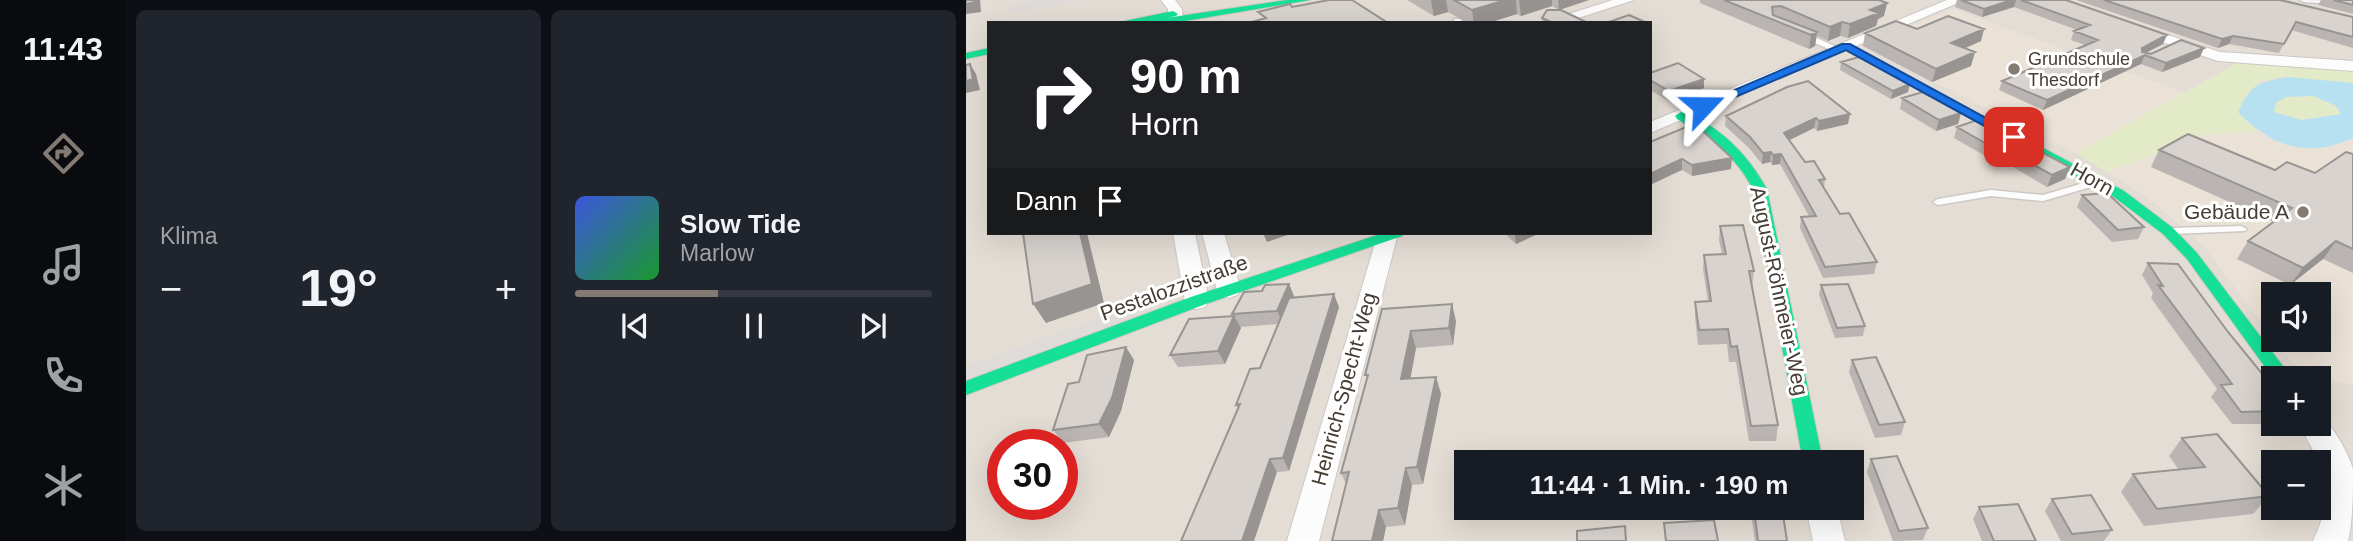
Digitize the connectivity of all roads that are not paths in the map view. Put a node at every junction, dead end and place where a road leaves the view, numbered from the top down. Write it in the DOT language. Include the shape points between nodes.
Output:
graph roads {
  1 [pos="1268,0"];
  2 [pos="1305,0"];
  3 [pos="1627,0"];
  4 [pos="1958,0"];
  5 [pos="2298,3"];
  6 [pos="2353,3"];
  7 [pos="1165,15"];
  8 [pos="2329,15"];
  9 [pos="1131,21"];
  10 [pos="1554,21"];
  11 [pos="2123,24"];
  12 [pos="1798,33"];
  13 [pos="1842,48"];
  14 [pos="987,51"];
  15 [pos="966,56"];
  16 [pos="2353,66"];
  17 [pos="1681,116"];
  18 [pos="1652,127"];
  19 [pos="2098,182"];
  20 [pos="1938,202"];
  21 [pos="2241,229"];
  22 [pos="2168,231"];
  23 [pos="1184,235"];
  24 [pos="1214,235"];
  25 [pos="1391,235"];
  26 [pos="1228,290"];
  27 [pos="1197,301"];
  28 [pos="2274,366"];
  29 [pos="966,388"];
  30 [pos="2320,436"];
  31 [pos="1811,450"];
  32 [pos="2348,512"];
  33 [pos="1825,520"];
  34 [pos="1303,541"];
  35 [pos="1829,541"];
  36 [pos="2329,541"];
  1 -- 7 [label="street"];
  2 -- 7 [label="street"];
  3 -- 10 [label="street"];
  4 -- 13 [label="street"];
  5 -- 6 [label="lane"];
  5 -- 8 [label="street"];
  7 -- 9 [label="street"];
  11 -- 16 [label="street" via="2173,46 2218,57"];
  12 -- 13 [label="lane"];
  13 -- 17 [label="street"];
  13 -- 19 [label="street, Horn"];
  14 -- 15 [label="street"];
  17 -- 18 [label="street"];
  17 -- 31 [label="street, August-Röhmeier-Weg" via="1727,142 1748,162 1760,189"];
  19 -- 20 [label="lane" via="2043,198 1995,192"];
  19 -- 22 [label="street, Horn"];
  21 -- 22 [label="lane"];
  22 -- 28 [label="street, Horn"];
  23 -- 27 [label="street"];
  24 -- 26 [label="street"];
  25 -- 26 [label="street, Pestalozzistraße"];
  25 -- 34 [label="street, Heinrich-Specht-Weg"];
  26 -- 27 [label="street, Pestalozzistraße"];
  27 -- 29 [label="street, Pestalozzistraße"];
  30 -- 32 [label="street" via="2340,471"];
  32 -- 36 [label="street"];
  33 -- 35 [label="street"];
}
